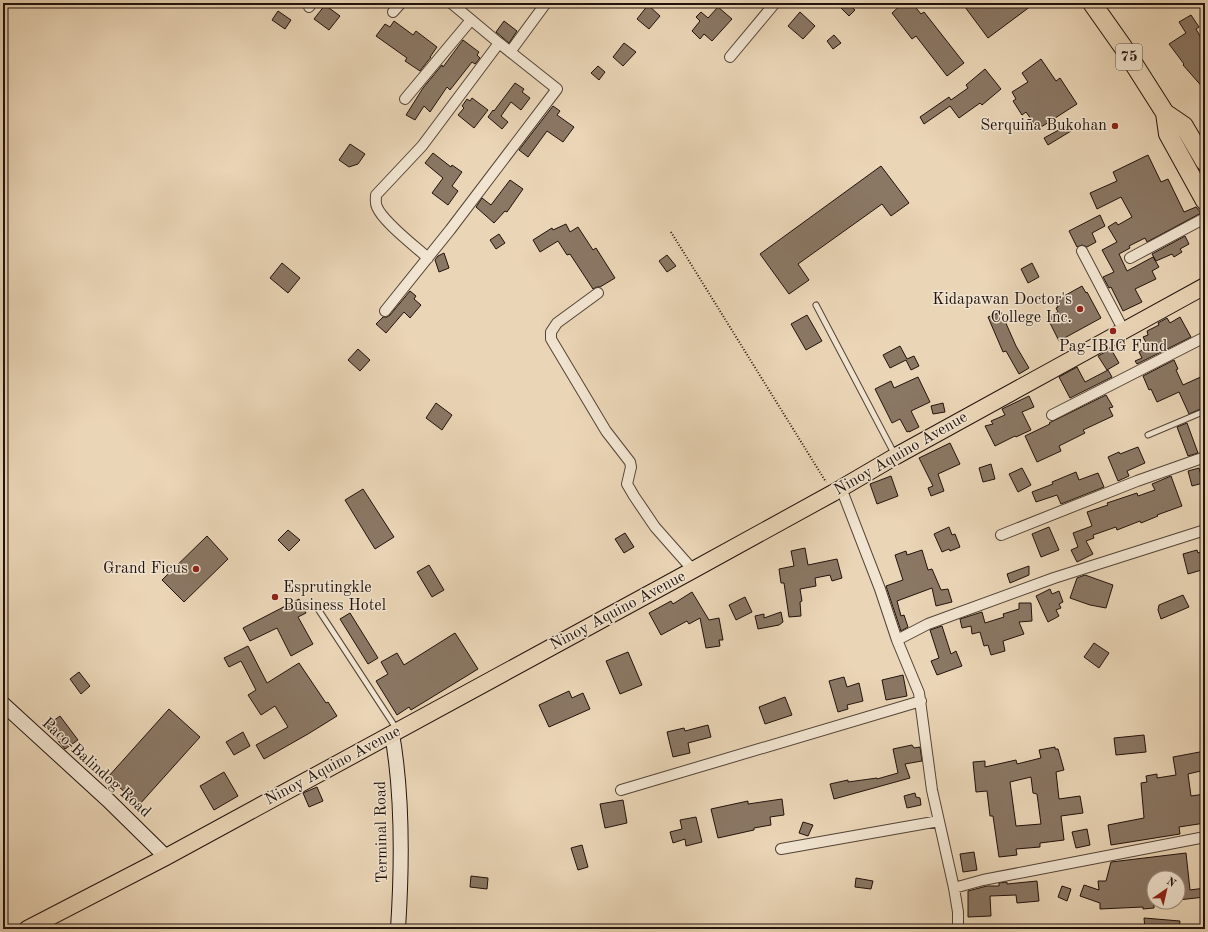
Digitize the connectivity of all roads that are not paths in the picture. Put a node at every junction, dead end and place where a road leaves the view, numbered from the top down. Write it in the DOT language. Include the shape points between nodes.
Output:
graph roads {
  1 [pos="401,3"];
  2 [pos="546,3"];
  3 [pos="775,3"];
  4 [pos="1092,3"];
  5 [pos="455,4"];
  6 [pos="393,12"];
  7 [pos="471,20"];
  8 [pos="499,43"];
  9 [pos="510,52"];
  10 [pos="730,57"];
  11 [pos="405,99"];
  12 [pos="1165,113"];
  13 [pos="1205,162"];
  14 [pos="1205,202"];
  15 [pos="1205,218"];
  16 [pos="1082,251"];
  17 [pos="428,258"];
  18 [pos="1130,258"];
  19 [pos="1205,286"];
  20 [pos="598,293"];
  21 [pos="816,305"];
  22 [pos="385,311"];
  23 [pos="1124,331"];
  24 [pos="1205,337"];
  25 [pos="1205,411"];
  26 [pos="1052,415"];
  27 [pos="1148,435"];
  28 [pos="896,456"];
  29 [pos="1205,457"];
  30 [pos="837,490"];
  31 [pos="1205,530"];
  32 [pos="1001,535"];
  33 [pos="693,570"];
  34 [pos="318,608"];
  35 [pos="897,640"];
  36 [pos="921,701"];
  37 [pos="3,704"];
  38 [pos="395,733"];
  39 [pos="621,790"];
  40 [pos="939,821"];
  41 [pos="1205,836"];
  42 [pos="781,849"];
  43 [pos="166,856"];
  44 [pos="954,888"];
  45 [pos="27,929"];
  46 [pos="398,929"];
  47 [pos="958,929"];
  1 -- 6 [label="street"];
  2 -- 9 [label="street"];
  3 -- 10 [label="street"];
  4 -- 12 [label="highway, 75"];
  5 -- 7 [label="street"];
  7 -- 8 [label="street"];
  7 -- 11 [label="street"];
  8 -- 9 [label="street"];
  8 -- 17 [label="street" via="422,146 376,195 378,209"];
  9 -- 17 [label="street" via="557,88"];
  12 -- 13 [label="highway, 75" via="1184,126"];
  12 -- 14 [label="highway, 75" via="1168,134"];
  15 -- 18 [label="street"];
  16 -- 23 [label="street"];
  17 -- 22 [label="street"];
  19 -- 23 [label="main road, Ninoy Aquino Avenue"];
  20 -- 33 [label="street" via="557,323 551,332 551,339 606,431 630,462 627,484 634,496 655,527"];
  21 -- 28 [label="lane"];
  23 -- 28 [label="main road, Ninoy Aquino Avenue"];
  24 -- 26 [label="street"];
  25 -- 27 [label="lane"];
  28 -- 30 [label="main road, Ninoy Aquino Avenue"];
  29 -- 32 [label="street"];
  30 -- 33 [label="main road, Ninoy Aquino Avenue"];
  30 -- 35 [label="street" via="880,589"];
  31 -- 35 [label="street" via="1054,578 928,624"];
  33 -- 38 [label="main road, Ninoy Aquino Avenue"];
  34 -- 38 [label="lane"];
  35 -- 36 [label="street"];
  36 -- 39 [label="street"];
  36 -- 40 [label="street" via="932,790"];
  37 -- 43 [label="street, Paco-Balindog Road"];
  38 -- 43 [label="main road, Ninoy Aquino Avenue"];
  38 -- 46 [label="street, Terminal Road" via="400,819"];
  40 -- 42 [label="street"];
  40 -- 44 [label="street"];
  41 -- 44 [label="street"];
  43 -- 45 [label="main road, Ninoy Aquino Avenue"];
  44 -- 47 [label="street"];
}
